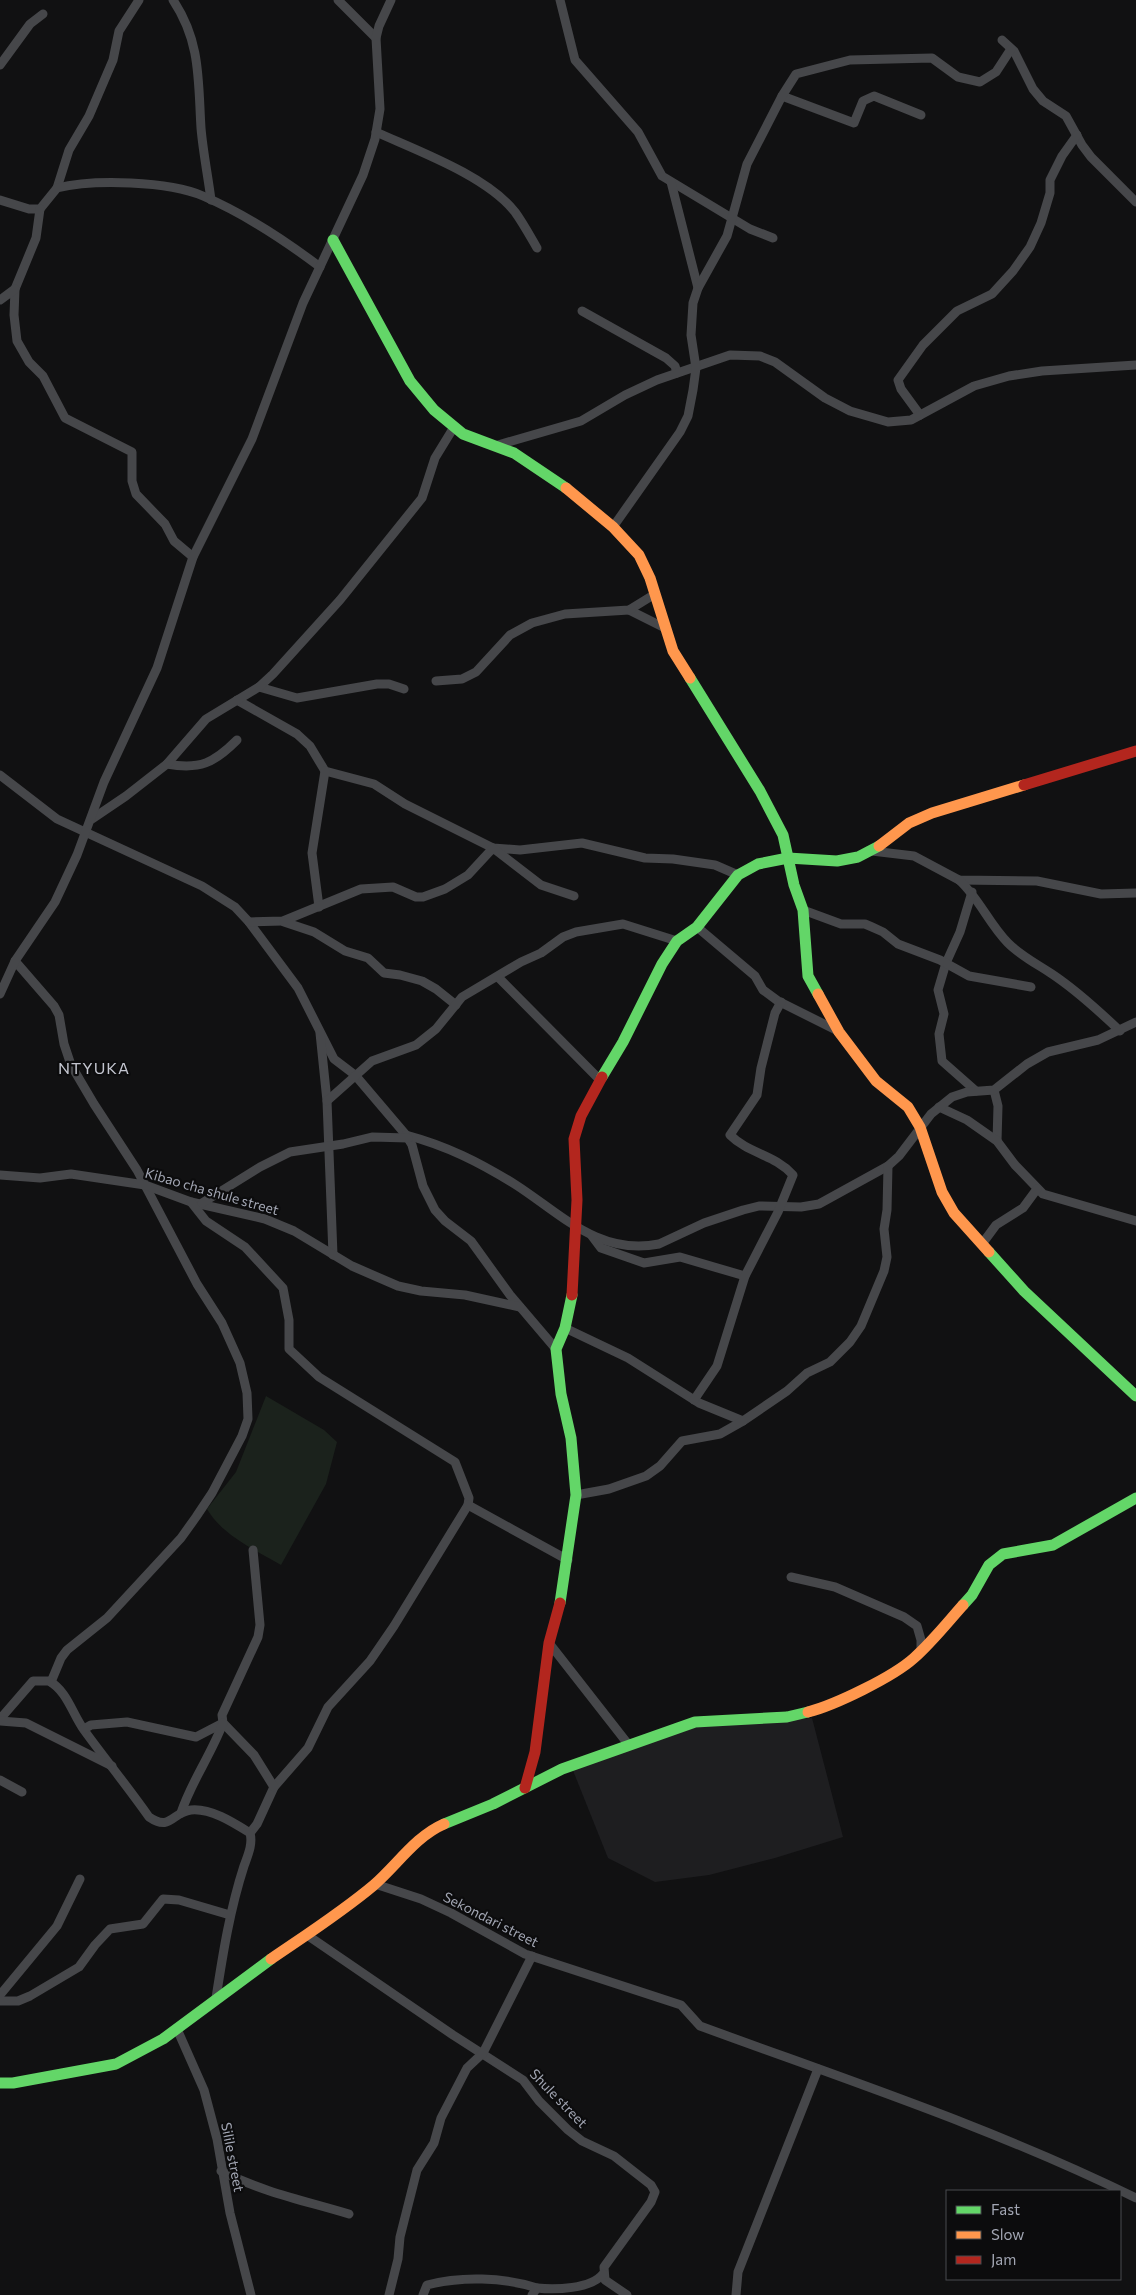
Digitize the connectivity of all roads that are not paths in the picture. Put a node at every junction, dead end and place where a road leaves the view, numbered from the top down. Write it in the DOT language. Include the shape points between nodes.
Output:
graph roads {
  1 [pos="139,0"];
  2 [pos="173,0"];
  3 [pos="338,0"];
  4 [pos="391,0"];
  5 [pos="560,0"];
  6 [pos="43,14"];
  7 [pos="376,38"];
  8 [pos="1002,40"];
  9 [pos="1011,49"];
  10 [pos="0,65"];
  11 [pos="782,96"];
  12 [pos="921,114"];
  13 [pos="376,132"];
  14 [pos="1077,135"];
  15 [pos="671,182"];
  16 [pos="57,188"];
  17 [pos="0,200"];
  18 [pos="211,200"];
  19 [pos="1136,202"];
  20 [pos="40,210"];
  21 [pos="732,218"];
  22 [pos="773,238"];
  23 [pos="333,240"];
  24 [pos="537,248"];
  25 [pos="320,267"];
  26 [pos="698,288"];
  27 [pos="15,289"];
  28 [pos="0,300"];
  29 [pos="582,311"];
  30 [pos="1136,365"];
  31 [pos="696,368"];
  32 [pos="677,373"];
  33 [pos="920,415"];
  34 [pos="454,427"];
  35 [pos="498,445"];
  36 [pos="613,527"];
  37 [pos="193,557"];
  38 [pos="655,594"];
  39 [pos="629,610"];
  40 [pos="665,628"];
  41 [pos="436,680"];
  42 [pos="259,687"];
  43 [pos="404,689"];
  44 [pos="237,700"];
  45 [pos="237,740"];
  46 [pos="1136,751"];
  47 [pos="167,764"];
  48 [pos="325,771"];
  49 [pos="0,775"];
  50 [pos="92,819"];
  51 [pos="87,833"];
  52 [pos="492,848"];
  53 [pos="872,851"];
  54 [pos="788,858"];
  55 [pos="738,875"];
  56 [pos="958,880"];
  57 [pos="972,892"];
  58 [pos="1136,893"];
  59 [pos="574,896"];
  60 [pos="319,907"];
  61 [pos="803,910"];
  62 [pos="283,921"];
  63 [pos="249,922"];
  64 [pos="697,927"];
  65 [pos="677,941"];
  66 [pos="15,961"];
  67 [pos="946,963"];
  68 [pos="498,977"];
  69 [pos="1031,987"];
  70 [pos="0,994"];
  71 [pos="781,1002"];
  72 [pos="456,1005"];
  73 [pos="1136,1022"];
  74 [pos="319,1025"];
  75 [pos="1120,1031"];
  76 [pos="839,1032"];
  77 [pos="355,1075"];
  78 [pos="600,1080"];
  79 [pos="994,1090"];
  80 [pos="976,1091"];
  81 [pos="328,1101"];
  82 [pos="939,1107"];
  83 [pos="920,1126"];
  84 [pos="407,1136"];
  85 [pos="996,1141"];
  86 [pos="329,1144"];
  87 [pos="888,1166"];
  88 [pos="0,1175"];
  89 [pos="145,1185"];
  90 [pos="1037,1189"];
  91 [pos="191,1202"];
  92 [pos="202,1204"];
  93 [pos="779,1205"];
  94 [pos="1136,1221"];
  95 [pos="576,1229"];
  96 [pos="590,1235"];
  97 [pos="982,1244"];
  98 [pos="333,1254"];
  99 [pos="745,1276"];
  100 [pos="520,1307"];
  101 [pos="565,1328"];
  102 [pos="556,1349"];
  103 [pos="1136,1396"];
  104 [pos="694,1400"];
  105 [pos="743,1421"];
  106 [pos="576,1495"];
  107 [pos="1136,1498"];
  108 [pos="468,1506"];
  109 [pos="253,1550"];
  110 [pos="568,1560"];
  111 [pos="791,1577"];
  112 [pos="549,1643"];
  113 [pos="921,1651"];
  114 [pos="51,1682"];
  115 [pos="0,1720"];
  116 [pos="223,1723"];
  117 [pos="84,1729"];
  118 [pos="628,1744"];
  119 [pos="113,1766"];
  120 [pos="0,1780"];
  121 [pos="274,1787"];
  122 [pos="524,1788"];
  123 [pos="22,1792"];
  124 [pos="181,1813"];
  125 [pos="250,1832"];
  126 [pos="80,1879"];
  127 [pos="375,1884"];
  128 [pos="230,1915"];
  129 [pos="307,1935"];
  130 [pos="532,1956"];
  131 [pos="0,1995"];
  132 [pos="216,1998"];
  133 [pos="0,2001"];
  134 [pos="177,2029"];
  135 [pos="483,2053"];
  136 [pos="818,2069"];
  137 [pos="0,2083"];
  138 [pos="221,2171"];
  139 [pos="1120,2190"];
  140 [pos="1121,2191"];
  141 [pos="1136,2198"];
  142 [pos="349,2214"];
  143 [pos="603,2274"];
  144 [pos="534,2292"];
  145 [pos="251,2295"];
  146 [pos="389,2295"];
  147 [pos="423,2295"];
  148 [pos="627,2295"];
  149 [pos="736,2295"];
  1 -- 16 [label="street" via="119,31 113,60 89,116 69,150"];
  2 -- 18 [label="street" via="196,49 202,136"];
  3 -- 7 [label="street"];
  4 -- 7 [label="street" via="378,26"];
  5 -- 15 [label="street" via="575,60 638,132 662,176"];
  6 -- 10 [label="street" via="30,24"];
  7 -- 13 [label="street" via="380,109"];
  8 -- 9 [label="street"];
  9 -- 11 [label="street" via="996,72 980,82 958,77 932,58 850,60 796,74"];
  9 -- 14 [label="street" via="1020,60 1033,89 1043,101 1066,116"];
  11 -- 12 [label="street" via="854,123 863,101 874,96"];
  11 -- 21 [label="street" via="747,164"];
  13 -- 23 [label="street" via="363,174"];
  13 -- 24 [label="street" via="457,169 492,190 514,211"];
  14 -- 19 [label="street" via="1091,157"];
  14 -- 33 [label="street" via="1050,180 1050,193 1041,223 1030,247 1013,271 992,294 957,311 923,345 898,380"];
  15 -- 21 [label="street"];
  15 -- 26 [label="street"];
  16 -- 18 [label="street" via="116,181 185,190"];
  16 -- 20 [label="street"];
  17 -- 20 [label="street"];
  18 -- 25 [label="street" via="272,232"];
  20 -- 27 [label="street" via="36,238"];
  21 -- 22 [label="street"];
  21 -- 26 [label="street" via="727,236"];
  23 -- 25 [label="street"];
  23 -- 34 [label="street" via="410,381 426,402"];
  25 -- 37 [label="street" via="294,324 252,439"];
  26 -- 31 [label="street" via="693,303 691,335"];
  27 -- 28 [label="street"];
  27 -- 37 [label="street" via="17,341 29,362 43,376 60,412 65,418 132,452 132,481 136,494 165,524 174,541"];
  29 -- 32 [label="street" via="666,358 675,366"];
  30 -- 33 [label="street" via="1009,376 974,386"];
  31 -- 32 [label="street"];
  31 -- 33 [label="street" via="730,355 760,356 775,362 825,398 850,411 888,422 911,420"];
  31 -- 36 [label="street" via="688,416 680,432"];
  32 -- 35 [label="street" via="625,395 582,421"];
  34 -- 35 [label="street" via="470,438"];
  34 -- 42 [label="street" via="436,458 422,498 340,600"];
  35 -- 36 [label="street" via="531,464"];
  36 -- 38 [label="street" via="638,553"];
  37 -- 50 [label="street" via="157,668 104,782"];
  38 -- 39 [label="street"];
  38 -- 40 [label="street"];
  39 -- 40 [label="street"];
  39 -- 41 [label="street" via="565,614 532,624 510,635 476,672 462,679"];
  40 -- 54 [label="street" via="673,651 764,798 783,836"];
  42 -- 43 [label="street" via="297,698 364,685 389,684"];
  42 -- 44 [label="street"];
  44 -- 47 [label="street" via="206,719"];
  44 -- 48 [label="street" via="297,734 310,746"];
  45 -- 47 [label="street" via="224,753 203,765 179,767"];
  46 -- 53 [label="street" via="932,813 909,823"];
  47 -- 50 [label="street"];
  48 -- 52 [label="street" via="374,784 412,808"];
  48 -- 60 [label="street" via="312,853"];
  49 -- 51 [label="street" via="48,814"];
  50 -- 51 [label="street"];
  51 -- 63 [label="street" via="209,890 231,904"];
  51 -- 66 [label="street" via="54,902"];
  52 -- 55 [label="street" via="520,850 582,843 645,858 715,865"];
  52 -- 59 [label="street" via="541,885"];
  52 -- 60 [label="street" via="468,875 432,894 416,897 393,886 379,886 361,889"];
  53 -- 54 [label="street" via="837,861"];
  53 -- 56 [label="street" via="914,856"];
  54 -- 55 [label="street" via="758,864"];
  54 -- 61 [label="street"];
  55 -- 64 [label="street"];
  56 -- 57 [label="street"];
  56 -- 58 [label="street" via="1037,881 1101,894"];
  57 -- 67 [label="street"];
  57 -- 75 [label="street" via="1008,943 1037,967 1052,974"];
  60 -- 62 [label="street"];
  61 -- 67 [label="street" via="841,924 865,924 906,949"];
  61 -- 76 [label="street" via="808,976"];
  62 -- 63 [label="street"];
  62 -- 72 [label="street" via="368,958 384,973 422,982"];
  63 -- 74 [label="street" via="298,988"];
  64 -- 65 [label="street"];
  64 -- 71 [label="street" via="755,976 763,990"];
  65 -- 68 [label="street" via="623,924 576,932"];
  65 -- 78 [label="street"];
  66 -- 70 [label="street"];
  66 -- 89 [label="street" via="54,1006 72,1065"];
  67 -- 69 [label="street" via="969,976"];
  67 -- 80 [label="street" via="938,993 944,1014 939,1034 942,1059"];
  68 -- 72 [label="street"];
  68 -- 78 [label="street"];
  71 -- 76 [label="street"];
  71 -- 93 [label="street" via="775,1013 757,1095 730,1135 738,1143 783,1163 793,1175"];
  72 -- 77 [label="street" via="436,1029 416,1045 372,1060"];
  73 -- 75 [label="street"];
  74 -- 77 [label="street" via="334,1059"];
  74 -- 81 [label="street"];
  75 -- 79 [label="street" via="1048,1052"];
  76 -- 83 [label="street" via="876,1081 908,1107"];
  77 -- 81 [label="street"];
  77 -- 84 [label="street"];
  78 -- 95 [label="street" via="581,1116 574,1139"];
  79 -- 80 [label="street"];
  79 -- 85 [label="street" via="998,1106"];
  80 -- 82 [label="street" via="952,1097"];
  81 -- 86 [label="street"];
  82 -- 83 [label="street"];
  82 -- 85 [label="street" via="967,1120"];
  83 -- 87 [label="street"];
  83 -- 97 [label="street" via="942,1192 954,1213"];
  84 -- 86 [label="street" via="372,1136 343,1144"];
  84 -- 95 [label="street" via="444,1146 468,1157"];
  84 -- 100 [label="street" via="423,1186 435,1210 471,1241"];
  85 -- 90 [label="street"];
  86 -- 92 [label="street" via="290,1152"];
  86 -- 98 [label="street"];
  87 -- 93 [label="street" via="819,1204 801,1207"];
  87 -- 105 [label="street" via="884,1271 861,1326 835,1358 807,1373"];
  88 -- 89 [label="street, Kibao cha shule street" via="40,1178 71,1174"];
  89 -- 91 [label="street, Kibao cha shule street"];
  89 -- 114 [label="street" via="197,1284 229,1336 245,1377 248,1419 212,1492 181,1538 106,1618 66,1650"];
  90 -- 94 [label="street" via="1058,1199"];
  90 -- 97 [label="street" via="1023,1208 996,1225"];
  91 -- 92 [label="street, Kibao cha shule street"];
  91 -- 108 [label="street" via="206,1221 245,1247 283,1288 289,1350 319,1377 455,1462 469,1498"];
  92 -- 98 [label="street, Kibao cha shule street" via="265,1219 294,1231"];
  93 -- 96 [label="street" via="759,1206 721,1216 650,1246 620,1244"];
  93 -- 99 [label="street"];
  95 -- 96 [label="street"];
  95 -- 101 [label="street" via="572,1302"];
  96 -- 99 [label="street" via="601,1248 644,1263 680,1257"];
  97 -- 103 [label="street" via="1024,1291"];
  98 -- 100 [label="street, Kibao cha shule street" via="398,1286"];
  99 -- 104 [label="street" via="716,1366"];
  100 -- 102 [label="street"];
  101 -- 102 [label="street"];
  101 -- 104 [label="street" via="628,1358"];
  102 -- 106 [label="street" via="561,1394 571,1438"];
  104 -- 105 [label="street"];
  105 -- 106 [label="street" via="720,1434 682,1441 660,1466 646,1476 610,1489"];
  106 -- 110 [label="street"];
  107 -- 113 [label="street" via="1053,1545 996,1558 972,1595"];
  108 -- 110 [label="street"];
  108 -- 121 [label="street" via="370,1661 328,1707 308,1748"];
  109 -- 116 [label="street" via="260,1624 258,1637 226,1704"];
  110 -- 112 [label="street"];
  111 -- 113 [label="street" via="835,1587 904,1617 917,1626"];
  112 -- 118 [label="street"];
  112 -- 122 [label="street" via="535,1752"];
  113 -- 118 [label="street" via="881,1679 820,1709 787,1717 695,1722"];
  114 -- 115 [label="street" via="33,1681"];
  114 -- 117 [label="street" via="64,1694"];
  115 -- 119 [label="street" via="26,1723"];
  116 -- 117 [label="street" via="196,1737 127,1722 96,1724"];
  116 -- 121 [label="street" via="254,1755"];
  116 -- 124 [label="street"];
  117 -- 119 [label="street"];
  118 -- 122 [label="street" via="562,1769"];
  119 -- 124 [label="street" via="149,1817 156,1822 166,1823"];
  120 -- 123 [label="street"];
  121 -- 125 [label="street"];
  122 -- 127 [label="street" via="430,1830"];
  124 -- 125 [label="street" via="190,1810 209,1812"];
  125 -- 128 [label="street" via="252,1843"];
  126 -- 131 [label="street" via="57,1926"];
  127 -- 129 [label="street"];
  127 -- 130 [label="street, Sekondari street" via="436,1906"];
  128 -- 132 [label="street"];
  128 -- 133 [label="street" via="179,1900 162,1899 143,1924 110,1929 78,1967 30,1996 18,2001"];
  129 -- 132 [label="street"];
  129 -- 135 [label="street, Shule street"];
  130 -- 135 [label="street"];
  130 -- 136 [label="street, Sekondari street" via="681,2005 700,2026"];
  132 -- 134 [label="street"];
  134 -- 137 [label="street" via="156,2044 116,2064 13,2084"];
  134 -- 138 [label="street, Silile street" via="204,2090 217,2139"];
  135 -- 143 [label="street, Shule street" via="523,2080 568,2130 582,2141 614,2156 654,2188 651,2202 604,2267"];
  135 -- 146 [label="street" via="467,2068 441,2118 434,2143 417,2170"];
  136 -- 139 [label="street" via="1068,2165"];
  136 -- 149 [label="street" via="738,2272"];
  138 -- 142 [label="street" via="272,2193"];
  138 -- 145 [label="street, Silile street"];
  140 -- 141 [label="street"];
  143 -- 144 [label="street" via="595,2282"];
  143 -- 148 [label="street" via="608,2283"];
  144 -- 147 [label="street" via="523,2284 479,2279 441,2281 427,2285"];
}
